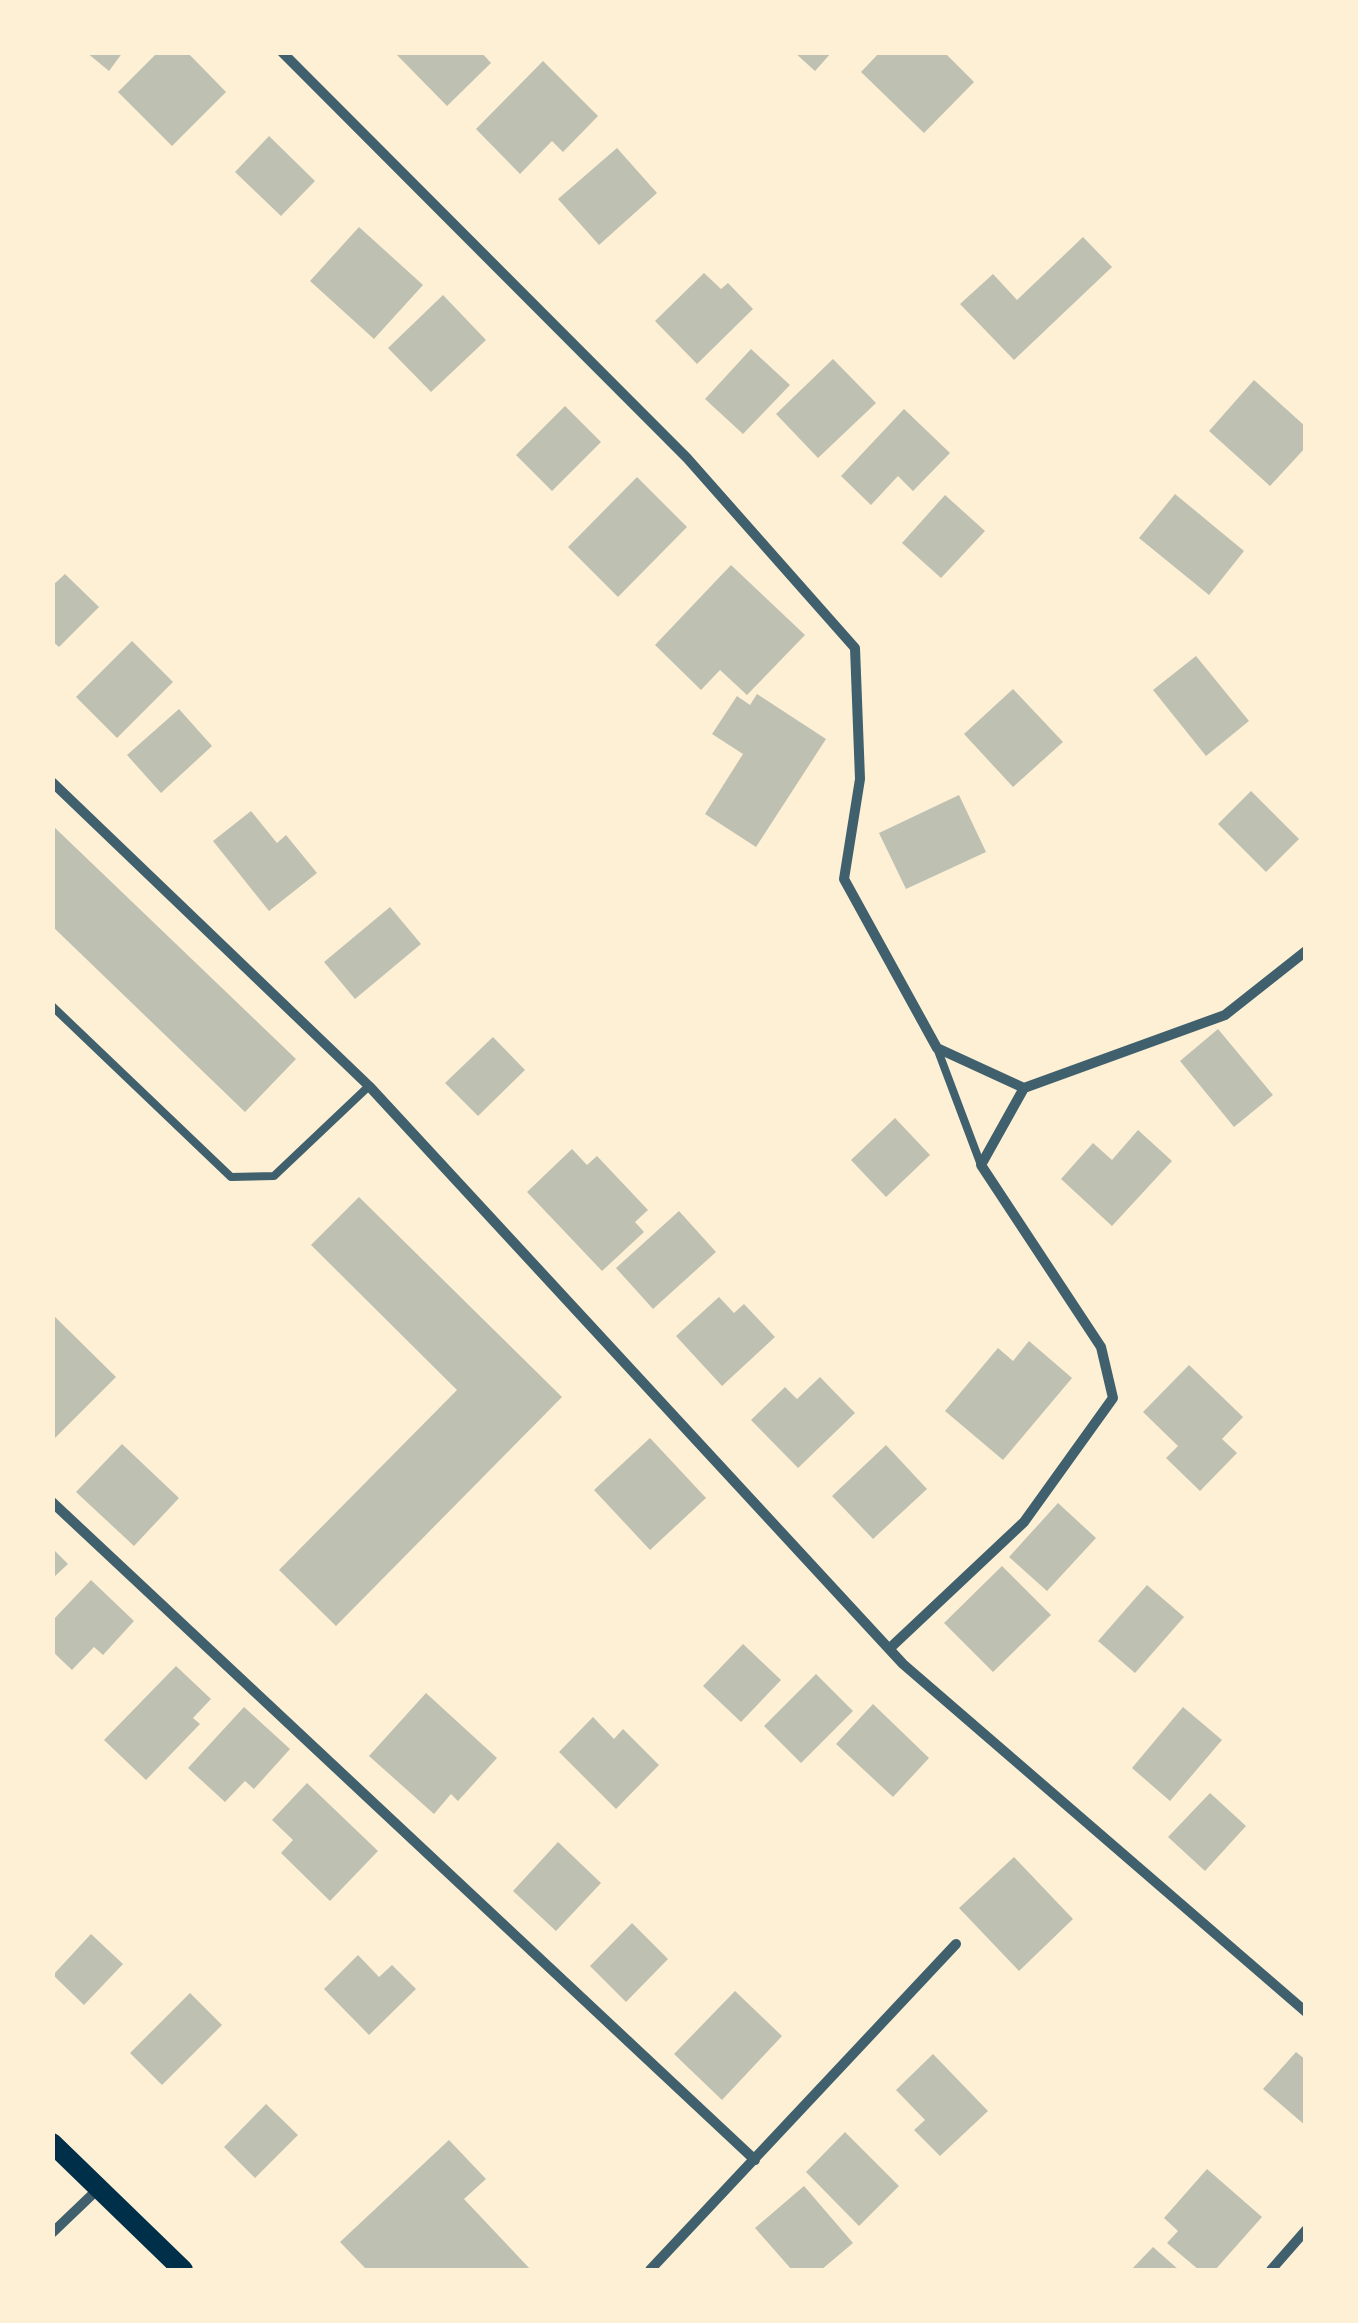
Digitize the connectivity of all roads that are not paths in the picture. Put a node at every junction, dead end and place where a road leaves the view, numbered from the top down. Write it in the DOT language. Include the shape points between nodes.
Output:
graph roads {
  1 [pos="282,52"];
  2 [pos="52,782"];
  3 [pos="1306,952"];
  4 [pos="52,1006"];
  5 [pos="937,1048"];
  6 [pos="368,1086"];
  7 [pos="1024,1088"];
  8 [pos="981,1165"];
  9 [pos="52,1502"];
  10 [pos="889,1649"];
  11 [pos="956,1944"];
  12 [pos="1306,2012"];
  13 [pos="52,2143"];
  14 [pos="756,2160"];
  15 [pos="99,2188"];
  16 [pos="1306,2230"];
  17 [pos="52,2233"];
  18 [pos="183,2270"];
  19 [pos="650,2270"];
  20 [pos="1271,2270"];
  1 -- 5 [label="street" via="686,458 855,648 860,778 844,879"];
  2 -- 6 [label="street"];
  3 -- 7 [label="street" via="1224,1015"];
  4 -- 6 [label="lane" via="231,1178 274,1176"];
  5 -- 7 [label="street"];
  5 -- 8 [label="lane"];
  6 -- 10 [label="street"];
  7 -- 8 [label="street"];
  8 -- 10 [label="street" via="1101,1347 1114,1398 1024,1522"];
  9 -- 14 [label="street"];
  10 -- 12 [label="street"];
  11 -- 14 [label="street"];
  13 -- 15 [label="main road"];
  14 -- 19 [label="street"];
  15 -- 17 [label="street"];
  15 -- 18 [label="main road"];
  16 -- 20 [label="street"];
}
